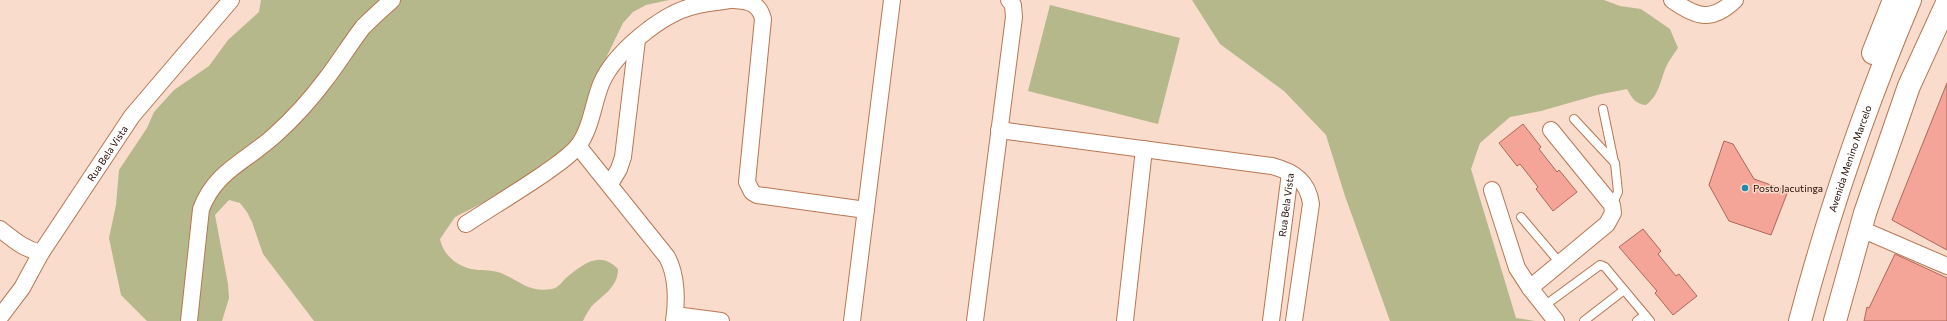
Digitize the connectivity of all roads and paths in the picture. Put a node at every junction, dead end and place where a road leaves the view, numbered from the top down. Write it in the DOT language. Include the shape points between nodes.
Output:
graph roads {
  1 [pos="231,0"];
  2 [pos="392,0"];
  3 [pos="730,0"];
  4 [pos="734,0"];
  5 [pos="892,0"];
  6 [pos="1009,0"];
  7 [pos="1672,0"];
  8 [pos="1735,0"];
  9 [pos="1894,0"];
  10 [pos="1910,0"];
  11 [pos="1947,3"];
  12 [pos="637,40"];
  13 [pos="1603,109"];
  14 [pos="1574,119"];
  15 [pos="999,130"];
  16 [pos="1551,130"];
  17 [pos="578,146"];
  18 [pos="1144,149"];
  19 [pos="1615,163"];
  20 [pos="1290,173"];
  21 [pos="610,184"];
  22 [pos="1492,190"];
  23 [pos="1612,206"];
  24 [pos="866,210"];
  25 [pos="1521,217"];
  26 [pos="466,224"];
  27 [pos="0,229"];
  28 [pos="1860,229"];
  29 [pos="41,253"];
  30 [pos="1560,263"];
  31 [pos="1947,266"];
  32 [pos="1530,288"];
  33 [pos="1624,290"];
  34 [pos="1544,306"];
  35 [pos="0,317"];
  36 [pos="674,318"];
  37 [pos="1648,318"];
  38 [pos="189,321"];
  39 [pos="721,321"];
  40 [pos="852,321"];
  41 [pos="975,321"];
  42 [pos="1125,321"];
  43 [pos="1271,321"];
  44 [pos="1294,321"];
  45 [pos="1556,321"];
  46 [pos="1584,321"];
  47 [pos="1637,321"];
  48 [pos="1785,321"];
  49 [pos="1800,321"];
  50 [pos="1835,321"];
  1 -- 29 [label="street, Rua Bela Vista" via="132,116"];
  2 -- 38 [label="street" via="364,26 327,78 300,110 275,136 217,180 206,197 201,209"];
  3 -- 12 [label="street" via="693,6 676,12"];
  4 -- 24 [label="street" via="756,5 761,10 763,19 748,187 757,195"];
  5 -- 24 [label="street"];
  6 -- 15 [label="street" via="1013,5 1014,17"];
  7 -- 8 [label="street" via="1685,9 1706,16 1724,10"];
  9 -- 48 [label="main road, Avenida Menino Marcelo" via="1851,108 1806,246"];
  10 -- 49 [label="main road, Avenida Menino Marcelo" via="1873,90 1819,250"];
  11 -- 28 [label="main road" via="1909,86"];
  12 -- 17 [label="street" via="607,72"];
  12 -- 21 [label="street" via="623,158"];
  13 -- 19 [label="lane"];
  14 -- 19 [label="lane"];
  15 -- 18 [label="street"];
  15 -- 41 [label="street"];
  16 -- 23 [label="street"];
  17 -- 21 [label="street"];
  17 -- 26 [label="street" via="544,174"];
  18 -- 20 [label="street" via="1272,166"];
  18 -- 42 [label="street"];
  19 -- 23 [label="lane" via="1618,192"];
  20 -- 43 [label="street, Rua Bela Vista"];
  20 -- 44 [label="street, Rua Bela Vista" via="1305,184 1311,204"];
  21 -- 36 [label="street" via="672,266"];
  22 -- 32 [label="street" via="1517,268"];
  23 -- 30 [label="street" via="1613,213 1607,224"];
  24 -- 40 [label="street"];
  25 -- 30 [label="lane"];
  27 -- 29 [label="street" via="24,248"];
  28 -- 31 [label="street"];
  28 -- 50 [label="main road"];
  29 -- 35 [label="street, Rua Bela Vista" via="22,288"];
  30 -- 32 [label="street"];
  32 -- 34 [label="street"];
  33 -- 34 [label="lane" via="1605,267 1600,265"];
  33 -- 37 [label="lane"];
  33 -- 46 [label="lane"];
  34 -- 45 [label="street"];
  36 -- 39 [label="street"];
  37 -- 47 [label="lane"];
}
